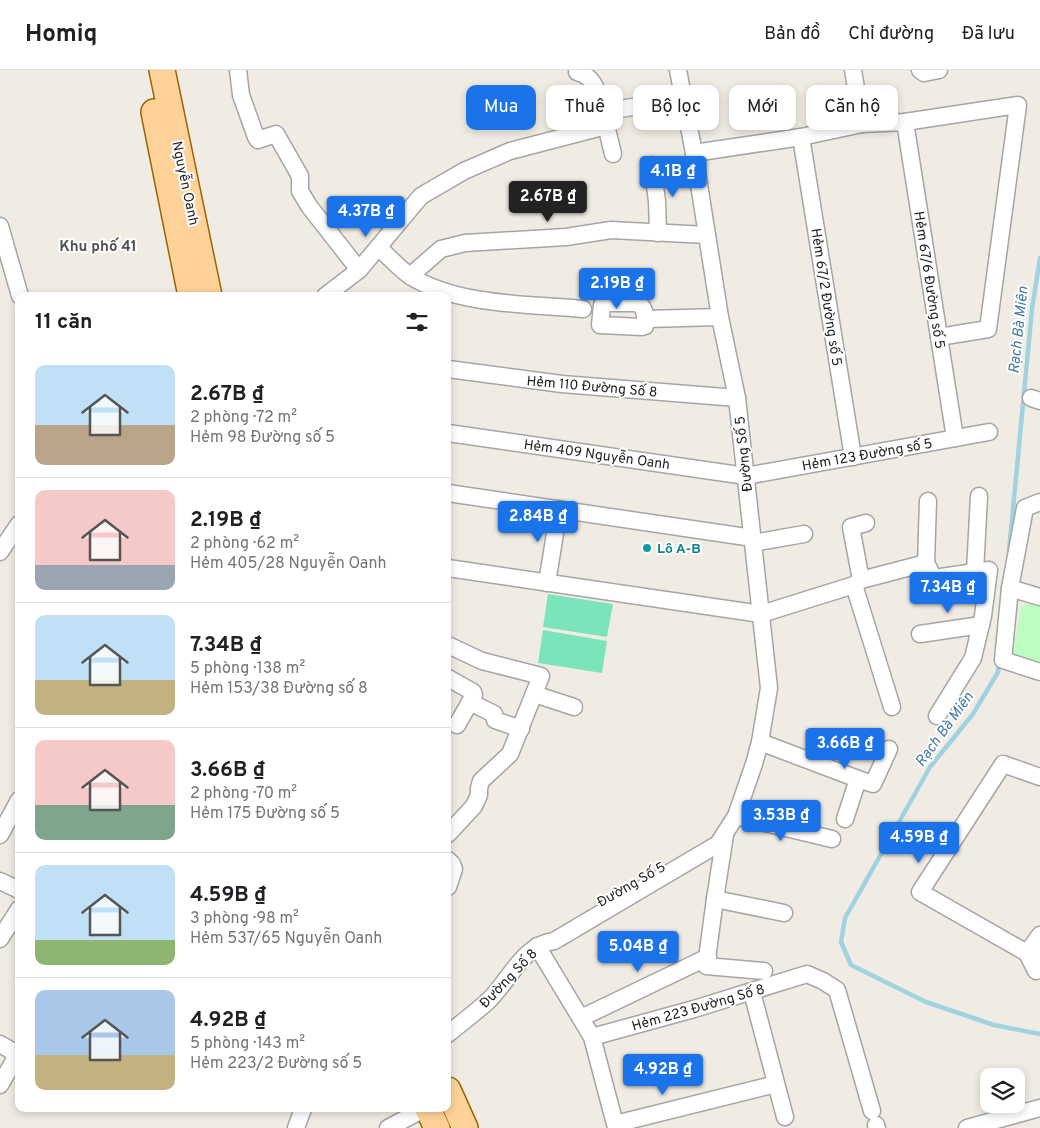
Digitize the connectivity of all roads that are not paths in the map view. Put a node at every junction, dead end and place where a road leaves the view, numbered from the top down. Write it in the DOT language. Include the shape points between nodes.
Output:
graph roads {
  1 [pos="146,70"];
  2 [pos="162,70"];
  3 [pos="238,70"];
  4 [pos="678,70"];
  5 [pos="854,70"];
  6 [pos="920,70"];
  7 [pos="939,70"];
  8 [pos="577,72"];
  9 [pos="594,85"];
  10 [pos="681,85"];
  11 [pos="856,85"];
  12 [pos="898,122"];
  13 [pos="905,122"];
  14 [pos="572,130"];
  15 [pos="607,130"];
  16 [pos="690,130"];
  17 [pos="833,130"];
  18 [pos="800,137"];
  19 [pos="694,153"];
  20 [pos="613,154"];
  21 [pos="652,165"];
  22 [pos="0,226"];
  23 [pos="658,233"];
  24 [pos="707,235"];
  25 [pos="379,248"];
  26 [pos="359,270"];
  27 [pos="410,276"];
  28 [pos="19,292"];
  29 [pos="191,292"];
  30 [pos="208,292"];
  31 [pos="330,292"];
  32 [pos="449,292"];
  33 [pos="451,292"];
  34 [pos="583,309"];
  35 [pos="720,317"];
  36 [pos="646,319"];
  37 [pos="939,337"];
  38 [pos="451,369"];
  39 [pos="737,398"];
  40 [pos="988,432"];
  41 [pos="451,433"];
  42 [pos="955,438"];
  43 [pos="853,457"];
  44 [pos="746,476"];
  45 [pos="451,493"];
  46 [pos="979,496"];
  47 [pos="928,501"];
  48 [pos="1040,502"];
  49 [pos="559,509"];
  50 [pos="866,523"];
  51 [pos="15,530"];
  52 [pos="804,534"];
  53 [pos="753,540"];
  54 [pos="0,552"];
  55 [pos="926,563"];
  56 [pos="451,568"];
  57 [pos="975,572"];
  58 [pos="858,582"];
  59 [pos="547,583"];
  60 [pos="1010,588"];
  61 [pos="1040,597"];
  62 [pos="761,614"];
  63 [pos="981,625"];
  64 [pos="920,634"];
  65 [pos="451,646"];
  66 [pos="1040,672"];
  67 [pos="451,680"];
  68 [pos="534,694"];
  69 [pos="470,702"];
  70 [pos="574,707"];
  71 [pos="892,707"];
  72 [pos="937,716"];
  73 [pos="457,725"];
  74 [pos="521,730"];
  75 [pos="760,742"];
  76 [pos="890,749"];
  77 [pos="1040,777"];
  78 [pos="858,779"];
  79 [pos="15,807"];
  80 [pos="736,816"];
  81 [pos="845,819"];
  82 [pos="451,831"];
  83 [pos="0,835"];
  84 [pos="726,835"];
  85 [pos="832,839"];
  86 [pos="451,863"];
  87 [pos="451,878"];
  88 [pos="0,881"];
  89 [pos="15,888"];
  90 [pos="715,899"];
  91 [pos="784,913"];
  92 [pos="15,915"];
  93 [pos="1040,935"];
  94 [pos="0,939"];
  95 [pos="541,944"];
  96 [pos="1034,955"];
  97 [pos="708,957"];
  98 [pos="1040,969"];
  99 [pos="764,971"];
  100 [pos="752,992"];
  101 [pos="581,1018"];
  102 [pos="451,1032"];
  103 [pos="592,1037"];
  104 [pos="0,1044"];
  105 [pos="15,1052"];
  106 [pos="15,1058"];
  107 [pos="776,1084"];
  108 [pos="0,1085"];
  109 [pos="451,1097"];
  110 [pos="1040,1108"];
  111 [pos="302,1112"];
  112 [pos="420,1112"];
  113 [pos="428,1112"];
  114 [pos="785,1117"];
  115 [pos="875,1121"];
  116 [pos="296,1128"];
  117 [pos="388,1128"];
  118 [pos="437,1128"];
  119 [pos="465,1128"];
  120 [pos="967,1128"];
  1 -- 29 [label="main road, Nguyễn Oanh"];
  2 -- 30 [label="main road, Nguyễn Oanh"];
  3 -- 26 [label="street" via="241,95 256,137 258,140 276,134 300,176 300,191"];
  4 -- 10 [label="street, Đường Số 5"];
  5 -- 11 [label="street"];
  6 -- 7 [label="street" via="924,73"];
  8 -- 9 [label="street" via="586,74"];
  12 -- 13 [label="street"];
  13 -- 37 [label="street, Hẻm 67/6 Đường số 5"];
  13 -- 37 [label="street" via="1018,104 988,329"];
  14 -- 25 [label="street" via="464,170 421,196"];
  15 -- 20 [label="street"];
  16 -- 19 [label="street, Đường Số 5"];
  17 -- 18 [label="street"];
  18 -- 19 [label="street"];
  18 -- 43 [label="street, Hẻm 67/2 Đường số 5"];
  19 -- 24 [label="street, Đường Số 5"];
  21 -- 23 [label="street"];
  22 -- 28 [label="street"];
  23 -- 24 [label="street"];
  23 -- 27 [label="street" via="611,230 566,238 465,243 441,249"];
  24 -- 35 [label="street, Đường Số 5"];
  25 -- 26 [label="street"];
  25 -- 27 [label="street"];
  26 -- 31 [label="street"];
  27 -- 32 [label="street"];
  33 -- 34 [label="street"];
  35 -- 36 [label="street"];
  35 -- 39 [label="street, Đường Số 5"];
  37 -- 42 [label="street, Hẻm 67/6 Đường số 5"];
  38 -- 39 [label="street, Hẻm 110 Đường Số 8" via="562,384"];
  39 -- 44 [label="street, Đường Số 5"];
  40 -- 42 [label="street, Hẻm 123 Đường số 5"];
  41 -- 44 [label="street, Hẻm 409 Nguyễn Oanh"];
  42 -- 43 [label="street, Hẻm 123 Đường số 5"];
  43 -- 44 [label="street, Hẻm 123 Đường số 5"];
  44 -- 53 [label="street, Đường Số 5"];
  45 -- 49 [label="street"];
  46 -- 57 [label="street"];
  47 -- 55 [label="street"];
  48 -- 60 [label="street" via="1025,508"];
  49 -- 53 [label="street"];
  49 -- 59 [label="street"];
  50 -- 58 [label="street" via="850,527"];
  51 -- 54 [label="street"];
  52 -- 53 [label="street"];
  53 -- 62 [label="street, Đường Số 5"];
  55 -- 57 [label="street" via="934,578"];
  55 -- 58 [label="street"];
  56 -- 59 [label="street"];
  57 -- 63 [label="street" via="989,570"];
  58 -- 62 [label="street"];
  58 -- 71 [label="street"];
  59 -- 62 [label="street"];
  60 -- 61 [label="street"];
  60 -- 66 [label="street" via="1002,660"];
  62 -- 75 [label="street, Đường Số 5" via="769,688"];
  63 -- 64 [label="street"];
  63 -- 72 [label="street" via="973,658"];
  65 -- 68 [label="street" via="482,661 540,675"];
  67 -- 69 [label="street" via="473,692"];
  68 -- 70 [label="street"];
  68 -- 74 [label="street"];
  69 -- 73 [label="street"];
  69 -- 74 [label="street" via="494,714 495,720"];
  74 -- 82 [label="street" via="510,754 481,781 480,795 474,806"];
  75 -- 78 [label="street"];
  75 -- 80 [label="street, Đường Số 5"];
  76 -- 78 [label="street" via="872,784"];
  77 -- 96 [label="street" via="1003,764 920,892"];
  78 -- 81 [label="street"];
  79 -- 83 [label="street"];
  80 -- 84 [label="street, Đường Số 5"];
  80 -- 85 [label="street"];
  84 -- 90 [label="street"];
  84 -- 95 [label="street, Đường Số 5" via="715,835 556,928"];
  86 -- 87 [label="street" via="454,869"];
  88 -- 89 [label="street"];
  90 -- 91 [label="street"];
  90 -- 97 [label="street"];
  92 -- 94 [label="street"];
  93 -- 96 [label="street"];
  95 -- 101 [label="street"];
  95 -- 102 [label="street, Đường Số 8" via="532,949 488,1001"];
  96 -- 98 [label="street" via="1036,971"];
  97 -- 99 [label="street" via="706,966"];
  97 -- 101 [label="street"];
  100 -- 103 [label="street, Hẻm 223 Đường Số 8"];
  100 -- 107 [label="street"];
  100 -- 115 [label="street, Hẻm 223 Đường Số 8" via="807,974 837,990"];
  101 -- 103 [label="street"];
  103 -- 107 [label="street" via="615,1124"];
  104 -- 105 [label="street"];
  106 -- 108 [label="street"];
  107 -- 114 [label="street"];
  109 -- 119 [label="main road"];
  110 -- 120 [label="street"];
  111 -- 116 [label="street"];
  112 -- 117 [label="street"];
  113 -- 118 [label="main road"];
}
